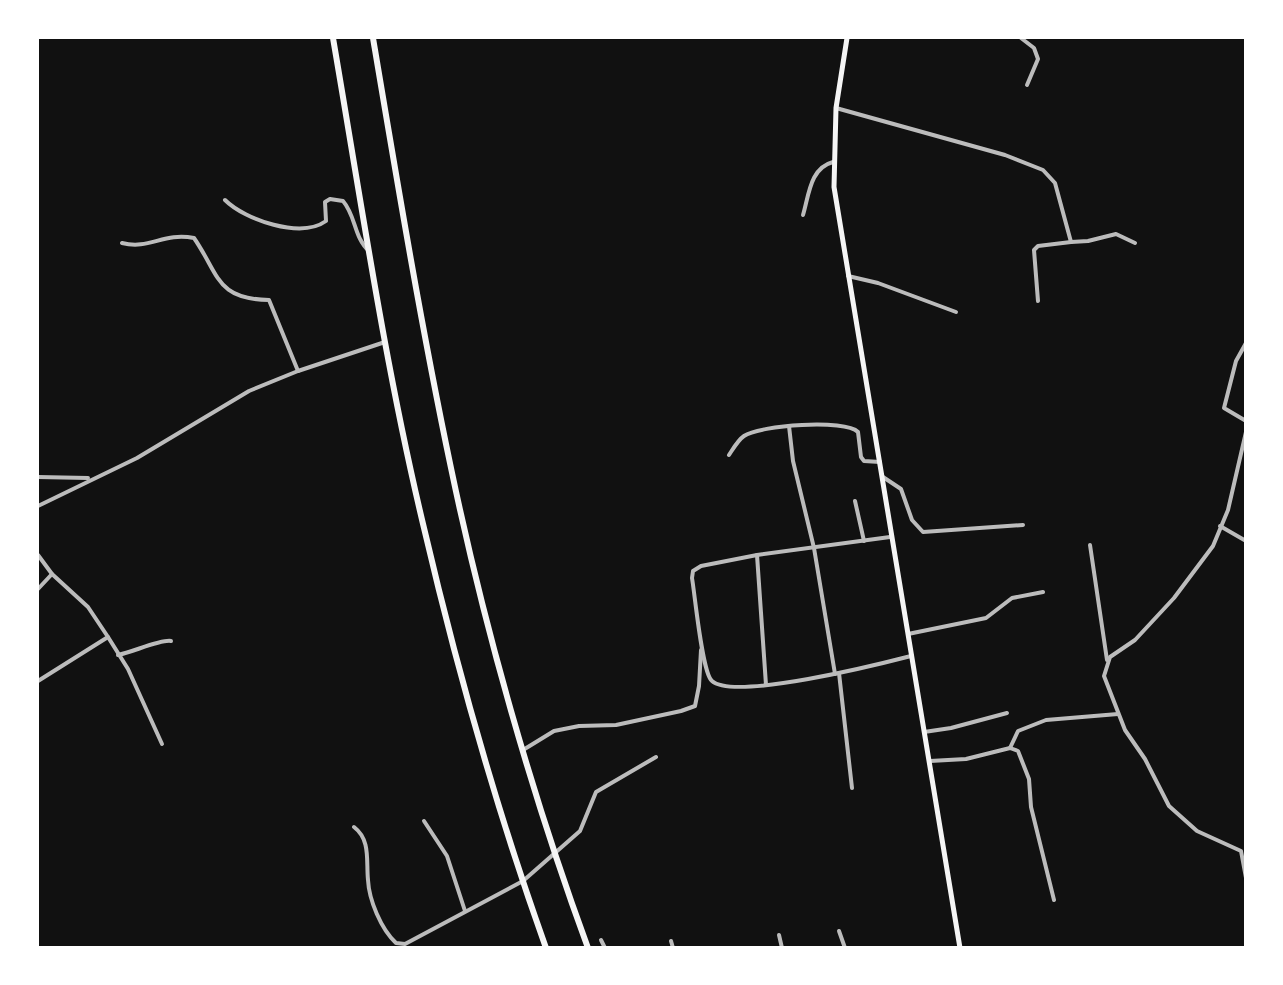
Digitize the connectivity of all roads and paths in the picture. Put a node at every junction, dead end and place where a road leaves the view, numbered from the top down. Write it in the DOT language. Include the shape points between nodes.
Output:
graph roads {
  1 [pos="333,38"];
  2 [pos="373,38"];
  3 [pos="847,38"];
  4 [pos="1021,38"];
  5 [pos="1031,38"];
  6 [pos="1027,42"];
  7 [pos="1027,85"];
  8 [pos="836,108"];
  9 [pos="833,162"];
  10 [pos="225,200"];
  11 [pos="803,215"];
  12 [pos="1071,242"];
  13 [pos="122,243"];
  14 [pos="1135,243"];
  15 [pos="370,251"];
  16 [pos="847,276"];
  17 [pos="1038,301"];
  18 [pos="956,312"];
  19 [pos="385,342"];
  20 [pos="1245,343"];
  21 [pos="298,371"];
  22 [pos="1245,412"];
  23 [pos="1244,419"];
  24 [pos="789,426"];
  25 [pos="1245,432"];
  26 [pos="729,455"];
  27 [pos="879,462"];
  28 [pos="882,476"];
  29 [pos="38,477"];
  30 [pos="90,478"];
  31 [pos="855,501"];
  32 [pos="38,506"];
  33 [pos="1023,525"];
  34 [pos="1220,526"];
  35 [pos="890,537"];
  36 [pos="864,541"];
  37 [pos="1245,541"];
  38 [pos="1090,545"];
  39 [pos="814,548"];
  40 [pos="38,555"];
  41 [pos="757,555"];
  42 [pos="52,574"];
  43 [pos="38,589"];
  44 [pos="1043,592"];
  45 [pos="908,634"];
  46 [pos="108,637"];
  47 [pos="171,641"];
  48 [pos="702,643"];
  49 [pos="118,655"];
  50 [pos="911,656"];
  51 [pos="1107,661"];
  52 [pos="837,673"];
  53 [pos="38,681"];
  54 [pos="766,685"];
  55 [pos="1007,713"];
  56 [pos="1119,714"];
  57 [pos="924,732"];
  58 [pos="162,744"];
  59 [pos="1010,748"];
  60 [pos="523,750"];
  61 [pos="656,757"];
  62 [pos="930,761"];
  63 [pos="852,788"];
  64 [pos="424,821"];
  65 [pos="354,827"];
  66 [pos="556,850"];
  67 [pos="1245,878"];
  68 [pos="523,881"];
  69 [pos="1054,900"];
  70 [pos="465,911"];
  71 [pos="839,931"];
  72 [pos="779,935"];
  73 [pos="601,940"];
  74 [pos="671,941"];
  75 [pos="546,948"];
  76 [pos="588,948"];
  77 [pos="605,948"];
  78 [pos="673,948"];
  79 [pos="782,948"];
  80 [pos="845,948"];
  81 [pos="960,948"];
  1 -- 15 [label="highway"];
  2 -- 60 [label="highway" via="449,459"];
  3 -- 8 [label="main road"];
  4 -- 6 [label="street"];
  5 -- 6 [label="street"];
  6 -- 7 [label="street" via="1038,59"];
  8 -- 9 [label="main road"];
  8 -- 12 [label="street" via="1005,154 1043,170 1055,183"];
  9 -- 11 [label="street" via="823,164 814,175"];
  9 -- 16 [label="main road"];
  10 -- 15 [label="street" via="259,221 289,227 320,225 326,221 325,202 343,201 351,211 361,243"];
  12 -- 14 [label="street" via="1116,234"];
  12 -- 17 [label="street" via="1036,248"];
  13 -- 21 [label="street" via="137,247 178,235 194,238 229,292 242,299 269,300"];
  15 -- 19 [label="highway"];
  16 -- 18 [label="street" via="878,283"];
  16 -- 27 [label="main road"];
  19 -- 21 [label="street"];
  19 -- 68 [label="highway" via="424,527 477,730"];
  20 -- 23 [label="street" via="1236,361 1224,408"];
  21 -- 30 [label="street" via="228,402 136,458"];
  22 -- 23 [label="street"];
  24 -- 26 [label="street" via="744,436"];
  24 -- 27 [label="street" via="856,429 861,457 864,461"];
  24 -- 39 [label="street" via="793,461"];
  25 -- 34 [label="street" via="1228,510"];
  27 -- 28 [label="main road"];
  28 -- 33 [label="street" via="901,489 912,520 923,532"];
  28 -- 35 [label="main road"];
  29 -- 30 [label="street"];
  30 -- 32 [label="street"];
  31 -- 36 [label="street"];
  34 -- 37 [label="street"];
  34 -- 51 [label="street" via="1213,546 1174,598 1136,640"];
  35 -- 36 [label="street"];
  35 -- 45 [label="main road"];
  36 -- 39 [label="street"];
  38 -- 51 [label="street"];
  39 -- 41 [label="street"];
  39 -- 52 [label="street"];
  40 -- 42 [label="street"];
  41 -- 48 [label="street" via="693,571"];
  41 -- 54 [label="street"];
  42 -- 43 [label="street"];
  42 -- 46 [label="street" via="88,607"];
  44 -- 45 [label="street" via="1012,598 986,618"];
  45 -- 50 [label="main road"];
  46 -- 49 [label="street"];
  46 -- 53 [label="street"];
  47 -- 49 [label="street" via="162,640"];
  48 -- 54 [label="street" via="712,682"];
  48 -- 60 [label="street" via="695,706 616,725 554,731"];
  49 -- 58 [label="street"];
  50 -- 52 [label="street"];
  50 -- 57 [label="main road"];
  51 -- 56 [label="street" via="1104,676"];
  52 -- 54 [label="street"];
  52 -- 63 [label="street"];
  55 -- 57 [label="street"];
  56 -- 59 [label="street" via="1046,720 1018,730"];
  56 -- 67 [label="street" via="1168,806 1197,831 1241,852"];
  57 -- 62 [label="main road"];
  59 -- 62 [label="street" via="966,759"];
  59 -- 69 [label="street" via="1018,751 1026,768 1033,816"];
  60 -- 66 [label="highway"];
  61 -- 66 [label="street" via="596,792 580,831"];
  62 -- 81 [label="main road"];
  64 -- 70 [label="street" via="447,856"];
  65 -- 70 [label="street" via="366,843 368,882 382,924 396,943 405,944"];
  66 -- 68 [label="street"];
  66 -- 76 [label="highway"];
  68 -- 70 [label="street"];
  68 -- 75 [label="highway"];
  71 -- 80 [label="street"];
  72 -- 79 [label="street"];
  73 -- 77 [label="street"];
  74 -- 78 [label="street"];
}
